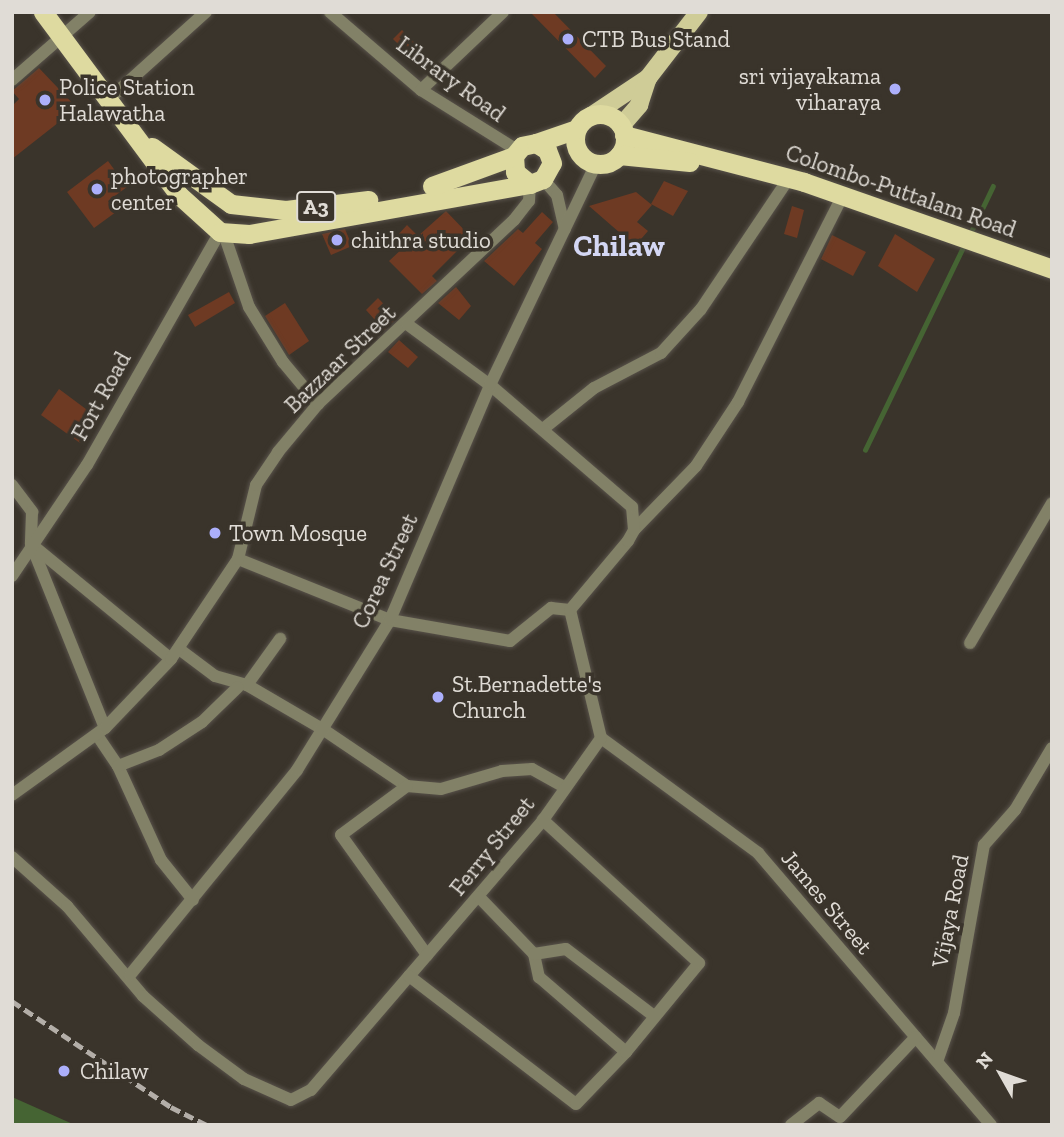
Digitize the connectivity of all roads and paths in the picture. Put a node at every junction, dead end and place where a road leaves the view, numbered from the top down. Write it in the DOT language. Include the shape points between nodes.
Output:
graph roads {
  1 [pos="43,12"];
  2 [pos="90,12"];
  3 [pos="206,12"];
  4 [pos="330,12"];
  5 [pos="503,12"];
  6 [pos="699,12"];
  7 [pos="59,38"];
  8 [pos="15,71"];
  9 [pos="648,78"];
  10 [pos="421,90"];
  11 [pos="107,101"];
  12 [pos="584,122"];
  13 [pos="623,130"];
  14 [pos="135,134"];
  15 [pos="536,143"];
  16 [pos="515,153"];
  17 [pos="619,155"];
  18 [pos="733,163"];
  19 [pos="596,164"];
  20 [pos="789,177"];
  21 [pos="537,182"];
  22 [pos="844,195"];
  23 [pos="231,204"];
  24 [pos="565,229"];
  25 [pos="219,231"];
  26 [pos="1052,270"];
  27 [pos="407,324"];
  28 [pos="491,385"];
  29 [pos="318,404"];
  30 [pos="543,429"];
  31 [pos="12,485"];
  32 [pos="1052,503"];
  33 [pos="634,530"];
  34 [pos="31,544"];
  35 [pos="238,559"];
  36 [pos="12,576"];
  37 [pos="570,610"];
  38 [pos="390,620"];
  39 [pos="280,639"];
  40 [pos="970,643"];
  41 [pos="174,654"];
  42 [pos="242,686"];
  43 [pos="324,730"];
  44 [pos="101,731"];
  45 [pos="601,738"];
  46 [pos="1052,748"];
  47 [pos="118,766"];
  48 [pos="407,786"];
  49 [pos="565,788"];
  50 [pos="12,795"];
  51 [pos="543,820"];
  52 [pos="12,856"];
  53 [pos="479,897"];
  54 [pos="193,900"];
  55 [pos="534,954"];
  56 [pos="427,955"];
  57 [pos="130,975"];
  58 [pos="410,976"];
  59 [pos="654,1016"];
  60 [pos="916,1037"];
  61 [pos="626,1052"];
  62 [pos="938,1059"];
  63 [pos="791,1125"];
  64 [pos="991,1125"];
  1 -- 7 [label="highway, A3"];
  2 -- 7 [label="street"];
  3 -- 11 [label="street"];
  4 -- 10 [label="street, Library Road"];
  5 -- 10 [label="street"];
  6 -- 9 [label="main road"];
  7 -- 8 [label="street"];
  7 -- 11 [label="highway, A3"];
  9 -- 12 [label="main road"];
  9 -- 13 [label="main road"];
  10 -- 16 [label="street, Library Road"];
  11 -- 14 [label="highway, A3"];
  12 -- 13 [label="highway" via="611,117"];
  12 -- 15 [label="highway"];
  12 -- 19 [label="highway" via="577,152"];
  13 -- 17 [label="highway"];
  13 -- 18 [label="highway, Colombo-Puttalam Road"];
  14 -- 23 [label="highway, A3"];
  14 -- 25 [label="highway, A3" via="179,195"];
  15 -- 16 [label="highway"];
  15 -- 21 [label="highway" via="551,156"];
  16 -- 21 [label="highway" via="515,173"];
  16 -- 23 [label="highway, A3" via="462,179 395,195 286,210"];
  17 -- 18 [label="highway, Colombo-Puttalam Road"];
  17 -- 19 [label="highway"];
  18 -- 20 [label="highway, Colombo-Puttalam Road"];
  19 -- 24 [label="street, Corea Street"];
  20 -- 22 [label="highway, Colombo-Puttalam Road"];
  20 -- 30 [label="street" via="701,309 661,354 594,388"];
  21 -- 24 [label="street" via="557,195"];
  21 -- 25 [label="highway, A3" via="249,234"];
  21 -- 27 [label="street, Bazzaar Street" via="522,212"];
  22 -- 26 [label="highway, Colombo-Puttalam Road"];
  22 -- 33 [label="street" via="738,402 696,466"];
  23 -- 25 [label="highway" via="240,210 242,222"];
  24 -- 28 [label="street, Corea Street"];
  25 -- 29 [label="street" via="249,307 283,362"];
  25 -- 34 [label="street, Fort Road" via="87,465"];
  27 -- 28 [label="street"];
  27 -- 29 [label="street, Bazzaar Street"];
  28 -- 30 [label="street"];
  28 -- 38 [label="street, Corea Street"];
  29 -- 35 [label="street, Bazzaar Street" via="256,485"];
  30 -- 33 [label="street" via="624,498 632,507"];
  31 -- 34 [label="street" via="32,512"];
  32 -- 40 [label="street"];
  33 -- 37 [label="street"];
  34 -- 36 [label="street, Fort Road"];
  34 -- 41 [label="street"];
  34 -- 44 [label="street"];
  35 -- 38 [label="street"];
  35 -- 41 [label="street, Bazzaar Street"];
  37 -- 38 [label="street" via="551,608 510,641"];
  37 -- 45 [label="street"];
  38 -- 43 [label="street, Corea Street"];
  39 -- 42 [label="street"];
  41 -- 42 [label="street"];
  41 -- 44 [label="street, Bazzaar Street"];
  42 -- 43 [label="street"];
  42 -- 47 [label="street" via="202,722 159,751"];
  43 -- 48 [label="street"];
  43 -- 54 [label="street, Corea Street"];
  44 -- 47 [label="street"];
  44 -- 50 [label="street, Bazzaar Street"];
  45 -- 49 [label="street, Ferry Street"];
  45 -- 60 [label="street, James Street" via="758,853"];
  46 -- 62 [label="street, Vijaya Road" via="1028,792 984,845 954,1013"];
  47 -- 54 [label="street" via="161,860"];
  48 -- 49 [label="street" via="442,789 502,771 532,769"];
  48 -- 56 [label="street" via="341,835"];
  49 -- 51 [label="street, Ferry Street"];
  51 -- 53 [label="street, Ferry Street"];
  51 -- 59 [label="street" via="699,962"];
  52 -- 57 [label="street, Ferry Street" via="67,906"];
  53 -- 55 [label="street"];
  53 -- 56 [label="street, Ferry Street"];
  54 -- 57 [label="street, Corea Street"];
  55 -- 59 [label="street" via="566,949"];
  55 -- 61 [label="street" via="539,977"];
  56 -- 58 [label="street, Ferry Street"];
  57 -- 58 [label="street, Ferry Street" via="143,996 226,1068 291,1100 312,1090"];
  58 -- 61 [label="street" via="576,1104"];
  59 -- 61 [label="street"];
  60 -- 62 [label="street, James Street"];
  60 -- 63 [label="street" via="840,1117 819,1103"];
  62 -- 64 [label="street, James Street"];
}
